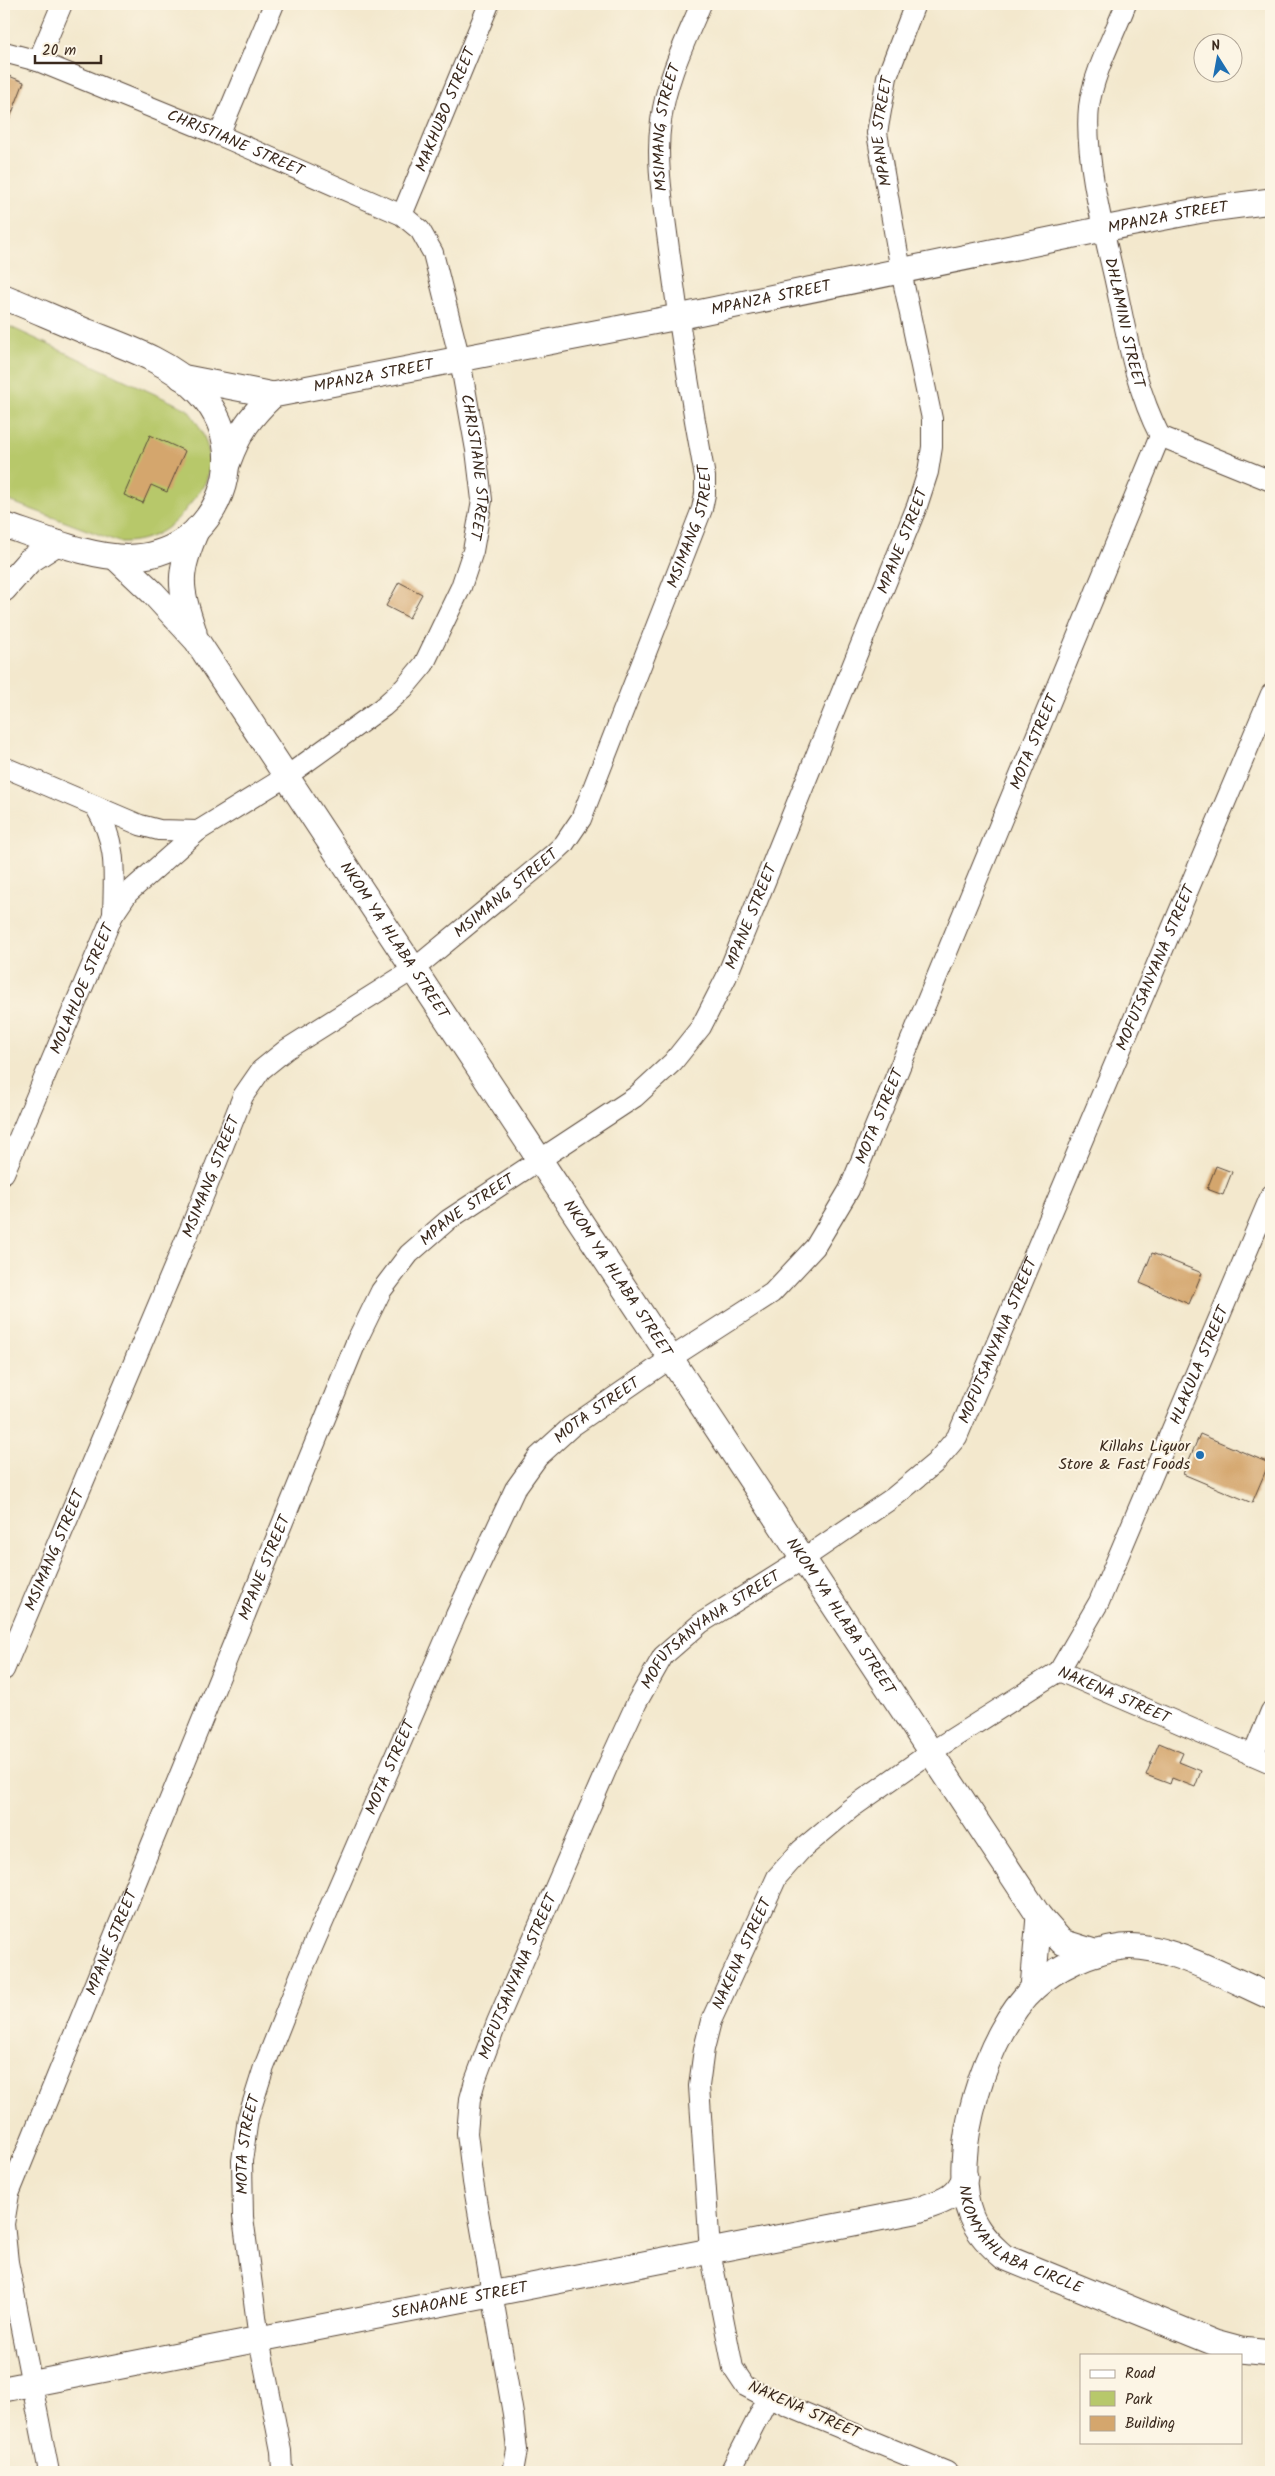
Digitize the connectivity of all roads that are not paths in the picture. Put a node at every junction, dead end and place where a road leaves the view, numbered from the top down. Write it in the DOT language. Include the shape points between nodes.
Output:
graph roads {
  1 [pos="62,4"];
  2 [pos="274,4"];
  3 [pos="489,4"];
  4 [pos="701,4"];
  5 [pos="915,4"];
  6 [pos="1126,4"];
  7 [pos="4,52"];
  8 [pos="38,62"];
  9 [pos="219,135"];
  10 [pos="1270,196"];
  11 [pos="402,215"];
  12 [pos="1103,229"];
  13 [pos="901,271"];
  14 [pos="4,298"];
  15 [pos="678,317"];
  16 [pos="460,360"];
  17 [pos="181,378"];
  18 [pos="273,395"];
  19 [pos="1160,436"];
  20 [pos="227,463"];
  21 [pos="1271,481"];
  22 [pos="4,525"];
  23 [pos="198,528"];
  24 [pos="56,543"];
  25 [pos="115,557"];
  26 [pos="4,589"];
  27 [pos="198,641"];
  28 [pos="1271,694"];
  29 [pos="4,767"];
  30 [pos="287,776"];
  31 [pos="95,806"];
  32 [pos="198,830"];
  33 [pos="113,915"];
  34 [pos="414,969"];
  35 [pos="540,1160"];
  36 [pos="4,1174"];
  37 [pos="1271,1194"];
  38 [pos="671,1358"];
  39 [pos="803,1559"];
  40 [pos="4,1670"];
  41 [pos="1059,1671"];
  42 [pos="1271,1711"];
  43 [pos="931,1752"];
  44 [pos="1262,1759"];
  45 [pos="1039,1916"];
  46 [pos="1097,1953"];
  47 [pos="1033,1988"];
  48 [pos="1271,1997"];
  49 [pos="966,2177"];
  50 [pos="915,2211"];
  51 [pos="977,2228"];
  52 [pos="710,2251"];
  53 [pos="492,2294"];
  54 [pos="259,2339"];
  55 [pos="1271,2353"];
  56 [pos="32,2383"];
  57 [pos="4,2389"];
  58 [pos="768,2398"];
  59 [pos="49,2472"];
  60 [pos="282,2472"];
  61 [pos="513,2472"];
  62 [pos="730,2472"];
  63 [pos="947,2472"];
  1 -- 8 [label="street"];
  2 -- 9 [label="street"];
  3 -- 11 [label="street, MAKHUBO STREET"];
  4 -- 15 [label="street, MSIMANG STREET" via="675,67 660,123 662,194"];
  5 -- 13 [label="street, MPANE STREET" via="887,77 877,133"];
  6 -- 12 [label="street, DHLAMINI STREET" via="1095,82 1089,106 1088,135"];
  7 -- 8 [label="street, CHRISTIANE STREET"];
  8 -- 9 [label="street, CHRISTIANE STREET"];
  9 -- 11 [label="street, CHRISTIANE STREET"];
  10 -- 12 [label="street, MPANZA STREET"];
  11 -- 16 [label="street, CHRISTIANE STREET" via="420,230 433,253"];
  12 -- 13 [label="street, MPANZA STREET"];
  12 -- 19 [label="street, DHLAMINI STREET" via="1137,381"];
  13 -- 15 [label="street, MPANZA STREET"];
  13 -- 35 [label="street, MPANE STREET" via="932,419 928,472 906,536 726,978 701,1027 673,1062 635,1097"];
  14 -- 17 [label="street" via="142,354"];
  15 -- 16 [label="street, MPANZA STREET"];
  15 -- 34 [label="street, MSIMANG STREET" via="705,477 705,494 702,509 581,820 551,856"];
  16 -- 18 [label="street, MPANZA STREET"];
  16 -- 30 [label="street, CHRISTIANE STREET" via="482,500 473,551 461,588 424,664 404,688 383,707"];
  17 -- 18 [label="street, MPANZA STREET"];
  17 -- 20 [label="street" via="197,390 220,423"];
  18 -- 20 [label="street" via="251,415"];
  19 -- 21 [label="street"];
  19 -- 38 [label="street, MOTA STREET" via="849,1190 815,1247 772,1293"];
  20 -- 23 [label="street" via="224,485 216,506"];
  22 -- 24 [label="street"];
  23 -- 25 [label="street" via="189,538 154,555"];
  23 -- 27 [label="street, NKOM YA HLABA STREET" via="185,556 182,588 182,597"];
  24 -- 25 [label="street"];
  24 -- 26 [label="street" via="29,562"];
  25 -- 27 [label="street, NKOM YA HLABA STREET"];
  27 -- 30 [label="street, NKOM YA HLABA STREET"];
  28 -- 39 [label="street, MOFUTSANYANA STREET" via="957,1437 935,1463 894,1497"];
  29 -- 31 [label="street"];
  30 -- 32 [label="street, CHRISTIANE STREET"];
  30 -- 34 [label="street, NKOM YA HLABA STREET"];
  31 -- 32 [label="street" via="159,830"];
  31 -- 33 [label="street" via="107,825 113,847"];
  32 -- 33 [label="street, MOLAHLOE STREET" via="128,893"];
  33 -- 36 [label="street, MOLAHLOE STREET"];
  34 -- 35 [label="street, NKOM YA HLABA STREET"];
  34 -- 40 [label="street, MSIMANG STREET" via="287,1049 261,1070 243,1096"];
  35 -- 38 [label="street, NKOM YA HLABA STREET"];
  35 -- 56 [label="street, MPANE STREET" via="448,1220 409,1254 381,1291 357,1340 9,2194 4,2224 8,2262"];
  37 -- 41 [label="street, HLAKULA STREET" via="1099,1602"];
  38 -- 39 [label="street, NKOM YA HLABA STREET"];
  38 -- 54 [label="street, MOTA STREET" via="571,1428 538,1457 515,1490 456,1615 302,1971 264,2067 248,2118 242,2161 243,2218"];
  39 -- 43 [label="street, NKOM YA HLABA STREET"];
  39 -- 53 [label="street, MOFUTSANYANA STREET" via="702,1623 663,1656 609,1763 497,2022 470,2099 467,2133"];
  41 -- 43 [label="street, NAKENA STREET"];
  41 -- 44 [label="street, NAKENA STREET"];
  42 -- 44 [label="street"];
  43 -- 45 [label="street, NKOM YA HLABA STREET"];
  43 -- 52 [label="street, NAKENA STREET" via="850,1809 801,1850 777,1877 711,2021 699,2086"];
  45 -- 46 [label="street, NKOM YA HLABA STREET" via="1062,1942"];
  45 -- 47 [label="street"];
  46 -- 47 [label="street, NKOMYAHLABA CIRCLE" via="1053,1974"];
  46 -- 48 [label="street, NKOMYAHLABA CIRCLE" via="1139,1946 1163,1952"];
  47 -- 49 [label="street, NKOMYAHLABA CIRCLE" via="1004,2026 986,2063 968,2129 964,2158"];
  49 -- 50 [label="street, SENAOANE STREET" via="954,2195"];
  49 -- 51 [label="street, NKOMYAHLABA CIRCLE" via="968,2204"];
  50 -- 51 [label="street, SENAOANE STREET" via="942,2212"];
  50 -- 52 [label="street, SENAOANE STREET"];
  51 -- 55 [label="street, NKOMYAHLABA CIRCLE" via="988,2244 1004,2257 1215,2343"];
  52 -- 53 [label="street, SENAOANE STREET"];
  52 -- 58 [label="street, NAKENA STREET" via="733,2368 744,2386"];
  53 -- 54 [label="street, SENAOANE STREET"];
  53 -- 61 [label="street, MOFUTSANYANA STREET" via="513,2414 516,2450"];
  54 -- 56 [label="street, SENAOANE STREET"];
  54 -- 60 [label="street, MOTA STREET" via="281,2451"];
  56 -- 57 [label="street, SENAOANE STREET"];
  56 -- 59 [label="street, MPANE STREET"];
  58 -- 62 [label="street"];
  58 -- 63 [label="street, NAKENA STREET"];
}
